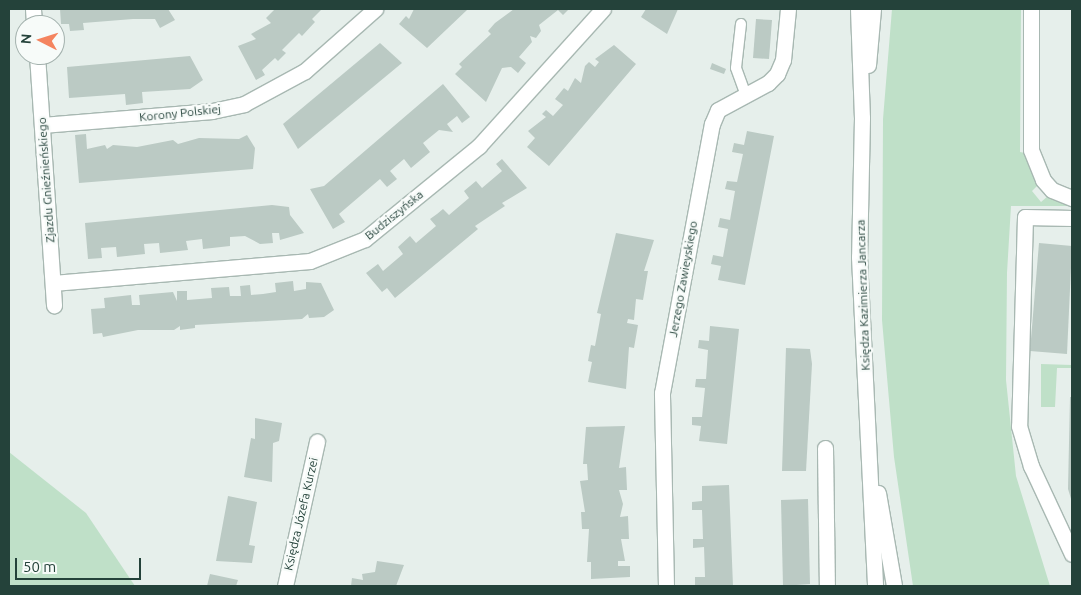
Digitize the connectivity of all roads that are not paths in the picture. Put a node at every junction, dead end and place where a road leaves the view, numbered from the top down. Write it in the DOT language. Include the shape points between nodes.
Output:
graph roads {
  1 [pos="375,9"];
  2 [pos="603,9"];
  3 [pos="788,9"];
  4 [pos="858,9"];
  5 [pos="874,9"];
  6 [pos="1032,9"];
  7 [pos="741,24"];
  8 [pos="38,65"];
  9 [pos="746,95"];
  10 [pos="862,118"];
  11 [pos="42,124"];
  12 [pos="1072,198"];
  13 [pos="1072,218"];
  14 [pos="54,284"];
  15 [pos="54,305"];
  16 [pos="318,442"];
  17 [pos="825,448"];
  18 [pos="872,472"];
  19 [pos="1072,554"];
  20 [pos="284,586"];
  21 [pos="666,586"];
  22 [pos="827,586"];
  23 [pos="875,586"];
  24 [pos="894,586"];
  1 -- 11 [label="street, Korony Polskiej" via="305,71 244,104 212,111"];
  2 -- 14 [label="street, Budziszyńska" via="485,141 365,239 310,261"];
  3 -- 9 [label="street, Jerzego Zawieyskiego" via="782,60 776,74"];
  4 -- 10 [label="street, Księdza Kazimierza Jancarza"];
  5 -- 10 [label="street, Księdza Kazimierza Jancarza"];
  6 -- 12 [label="street" via="1031,150 1043,180 1052,190"];
  7 -- 9 [label="lane" via="736,68"];
  8 -- 11 [label="street, Zjazdu Gnieźnieńskiego"];
  9 -- 21 [label="street, Jerzego Zawieyskiego" via="718,110 712,124 662,393"];
  10 -- 18 [label="street, Księdza Kazimierza Jancarza" via="859,258"];
  11 -- 14 [label="street, Zjazdu Gnieźnieńskiego"];
  13 -- 19 [label="street" via="1025,217 1018,426 1031,466"];
  14 -- 15 [label="street, Zjazdu Gnieźnieńskiego"];
  16 -- 20 [label="street, Księdza Józefa Kurzei"];
  17 -- 22 [label="street"];
  18 -- 23 [label="street, Księdza Kazimierza Jancarza"];
  18 -- 24 [label="street, Księdza Kazimierza Jancarza"];
}
